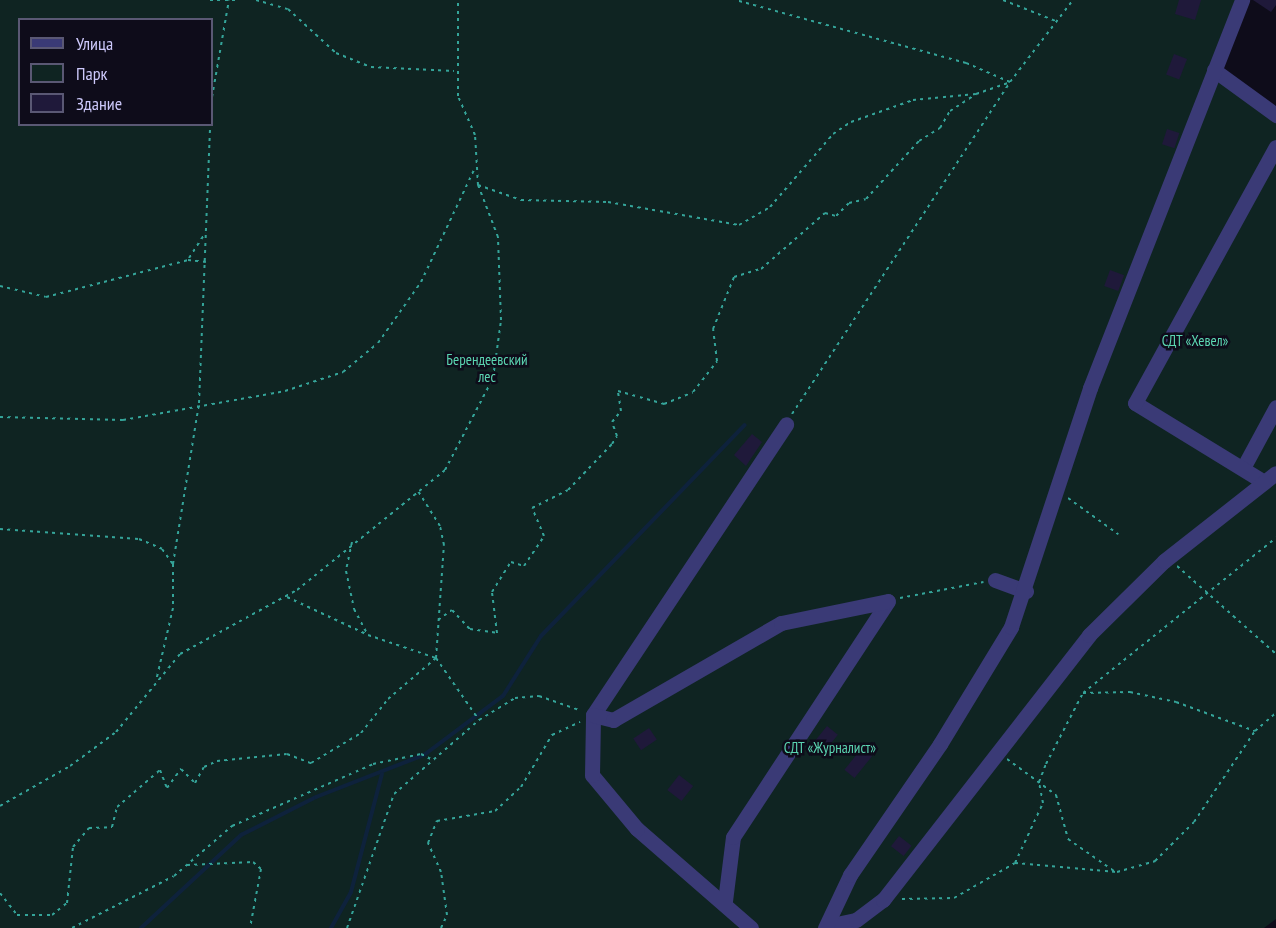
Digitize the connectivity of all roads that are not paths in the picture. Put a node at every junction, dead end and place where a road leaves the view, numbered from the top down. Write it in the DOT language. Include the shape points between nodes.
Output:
graph roads {
  1 [pos="1242,0"];
  2 [pos="1214,70"];
  3 [pos="1276,115"];
  4 [pos="1276,147"];
  5 [pos="1276,407"];
  6 [pos="786,424"];
  7 [pos="1243,468"];
  8 [pos="1270,478"];
  9 [pos="995,580"];
  10 [pos="1026,591"];
  11 [pos="593,715"];
  12 [pos="725,902"];
  13 [pos="826,927"];
  14 [pos="752,928"];
  1 -- 2 [label="lane"];
  2 -- 3 [label="lane"];
  2 -- 10 [label="lane" via="1090,388"];
  4 -- 7 [label="lane" via="1135,403"];
  5 -- 7 [label="lane"];
  6 -- 11 [label="lane"];
  7 -- 8 [label="lane"];
  8 -- 13 [label="lane" via="1164,561 1089,635 882,900 856,920"];
  9 -- 10 [label="lane"];
  10 -- 13 [label="lane" via="1011,627 940,744 849,875"];
  11 -- 12 [label="lane" via="592,775 637,829"];
  11 -- 12 [label="lane" via="613,720 781,623 888,601 733,837"];
  12 -- 14 [label="lane"];
}
